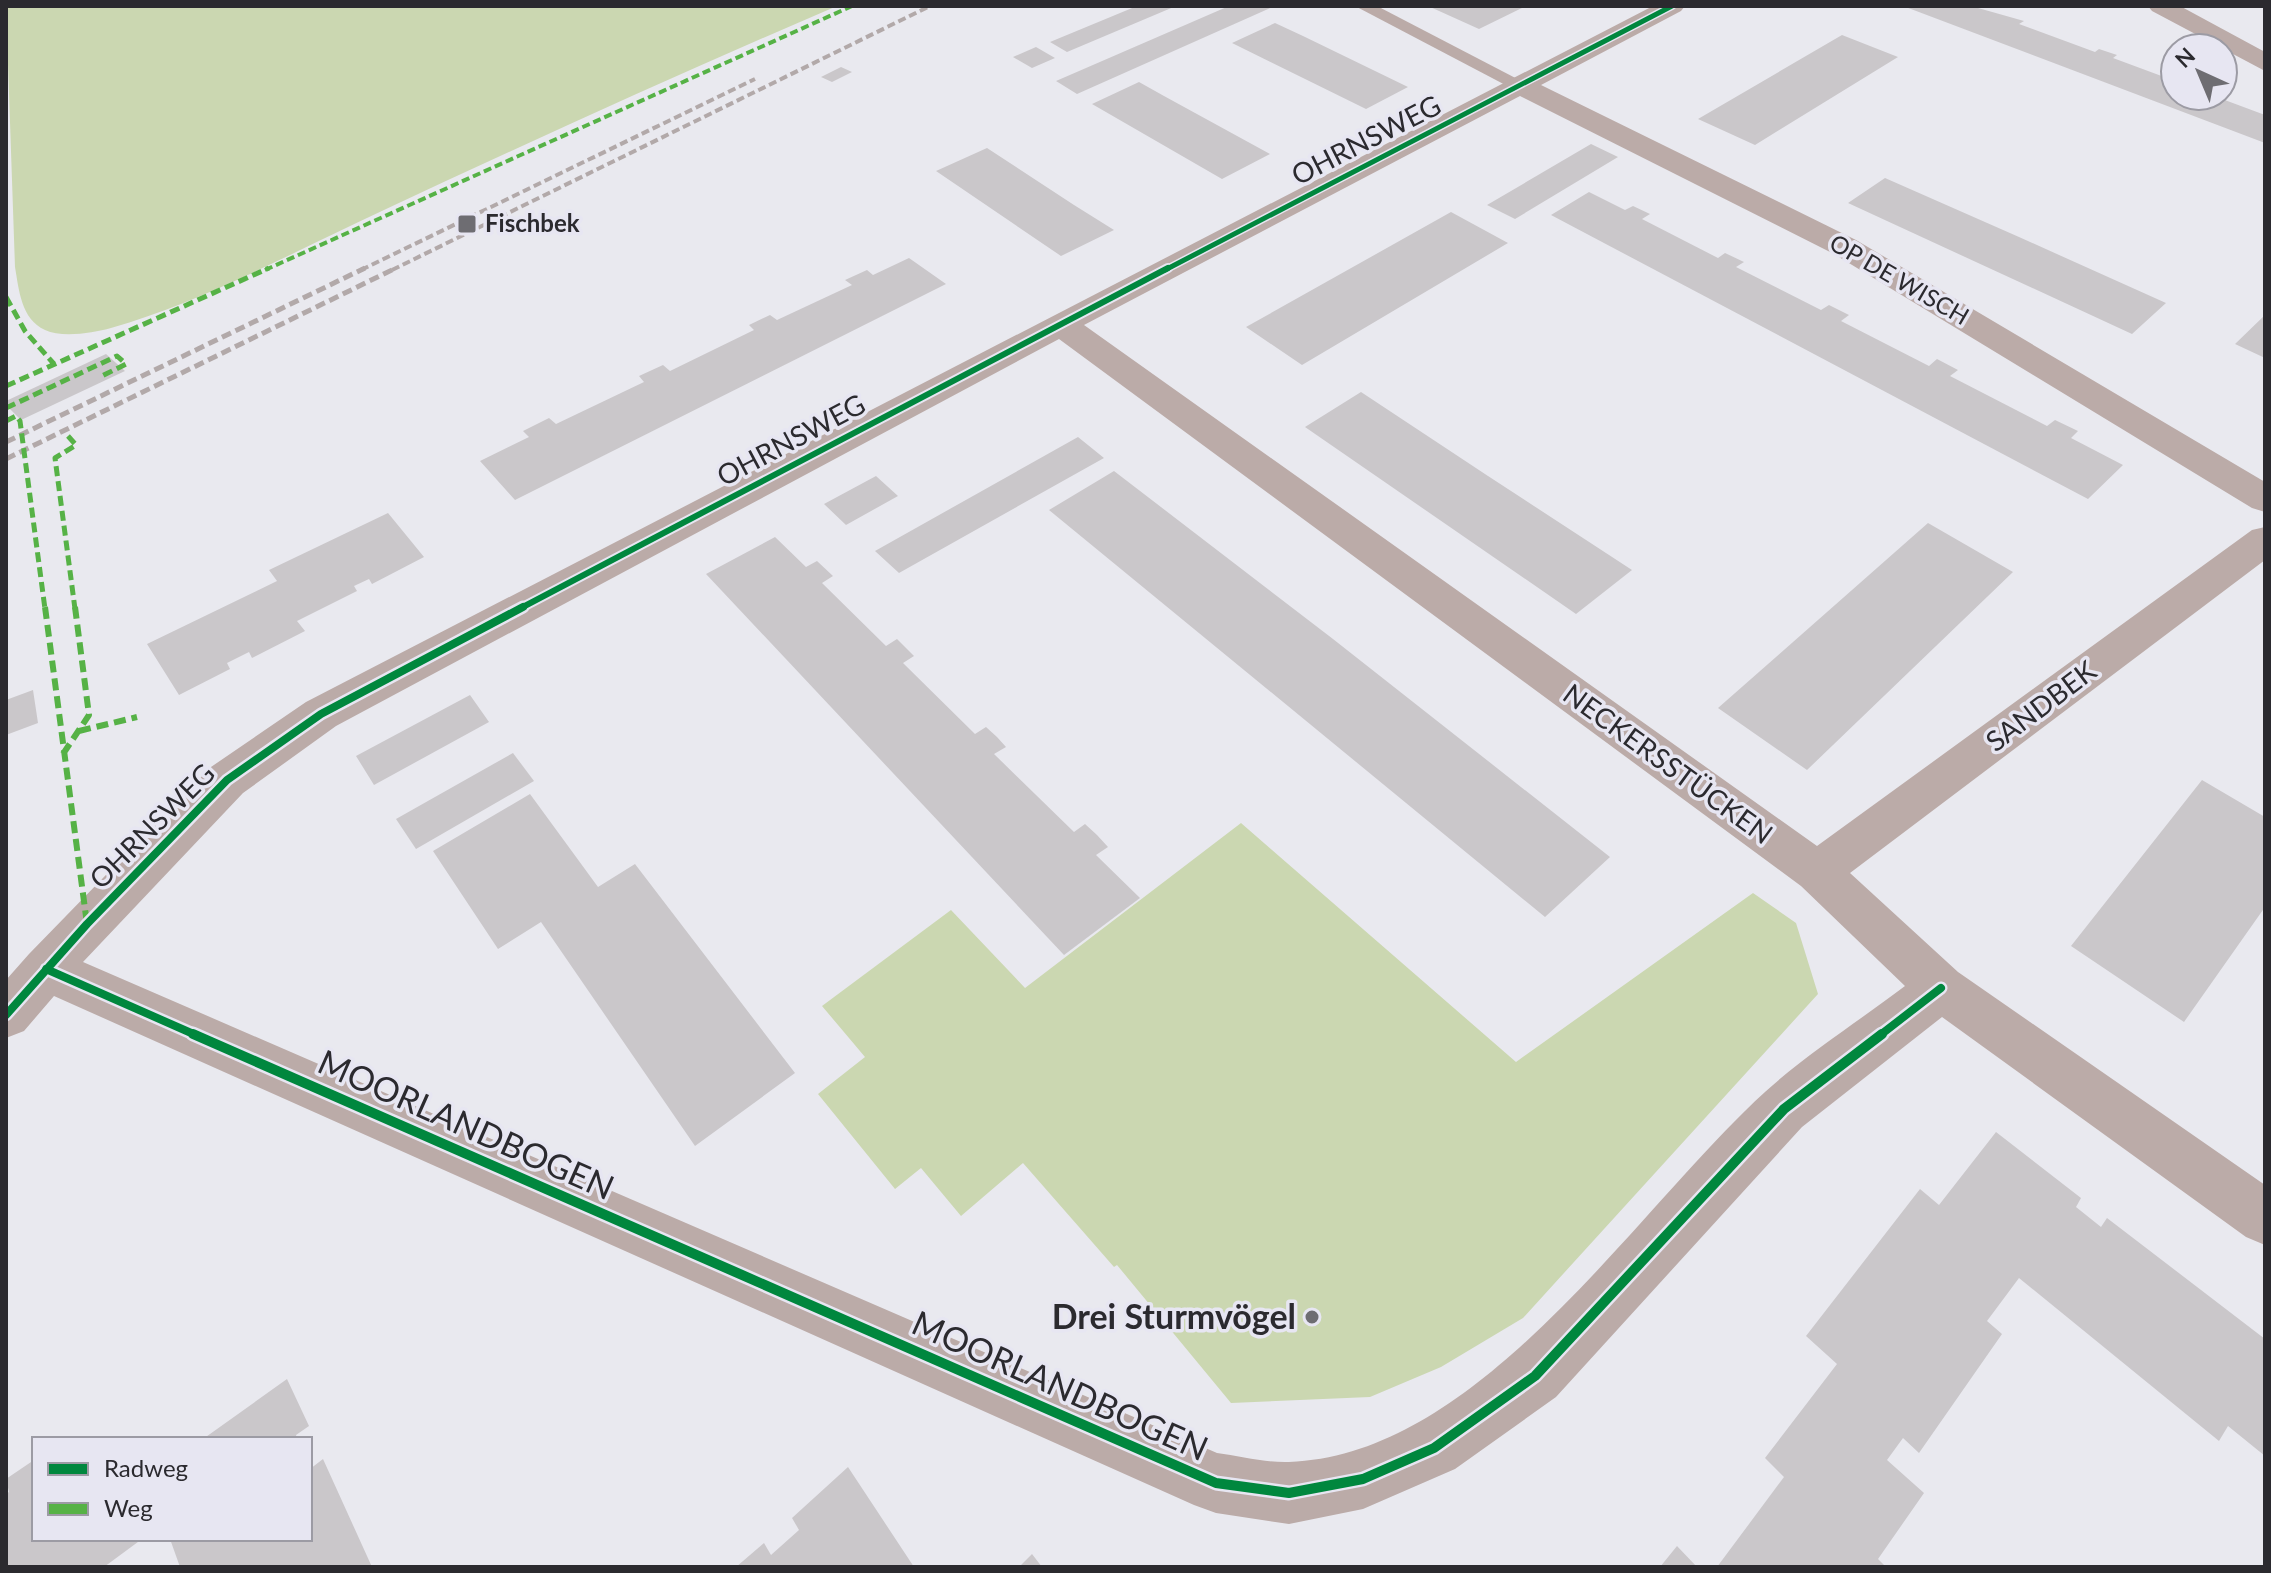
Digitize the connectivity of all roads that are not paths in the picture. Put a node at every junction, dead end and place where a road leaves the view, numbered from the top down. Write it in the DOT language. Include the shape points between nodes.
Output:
graph roads {
  1 [pos="1364,6"];
  2 [pos="1672,6"];
  3 [pos="2161,6"];
  4 [pos="2265,63"];
  5 [pos="1520,85"];
  6 [pos="1060,324"];
  7 [pos="2265,499"];
  8 [pos="2265,540"];
  9 [pos="1817,872"];
  10 [pos="46,969"];
  11 [pos="1941,988"];
  12 [pos="6,1015"];
  13 [pos="2265,1218"];
  1 -- 5 [label="lane"];
  2 -- 5 [label="street, OHRNSWEG"];
  3 -- 4 [label="street"];
  5 -- 6 [label="street, OHRNSWEG"];
  5 -- 7 [label="street, OP DE WISCH" via="1845,247"];
  6 -- 9 [label="street, NECKERSSTÜCKEN"];
  6 -- 10 [label="street, OHRNSWEG" via="321,714 227,780"];
  8 -- 9 [label="street, SANDBEK"];
  9 -- 11 [label="street, NECKERSSTÜCKEN"];
  10 -- 11 [label="street, MOORLANDBOGEN" via="1216,1483 1289,1493 1363,1479 1434,1448 1535,1376 1784,1109"];
  10 -- 12 [label="street, OHRNSWEG"];
  11 -- 13 [label="street, NECKERSSTÜCKEN"];
}
